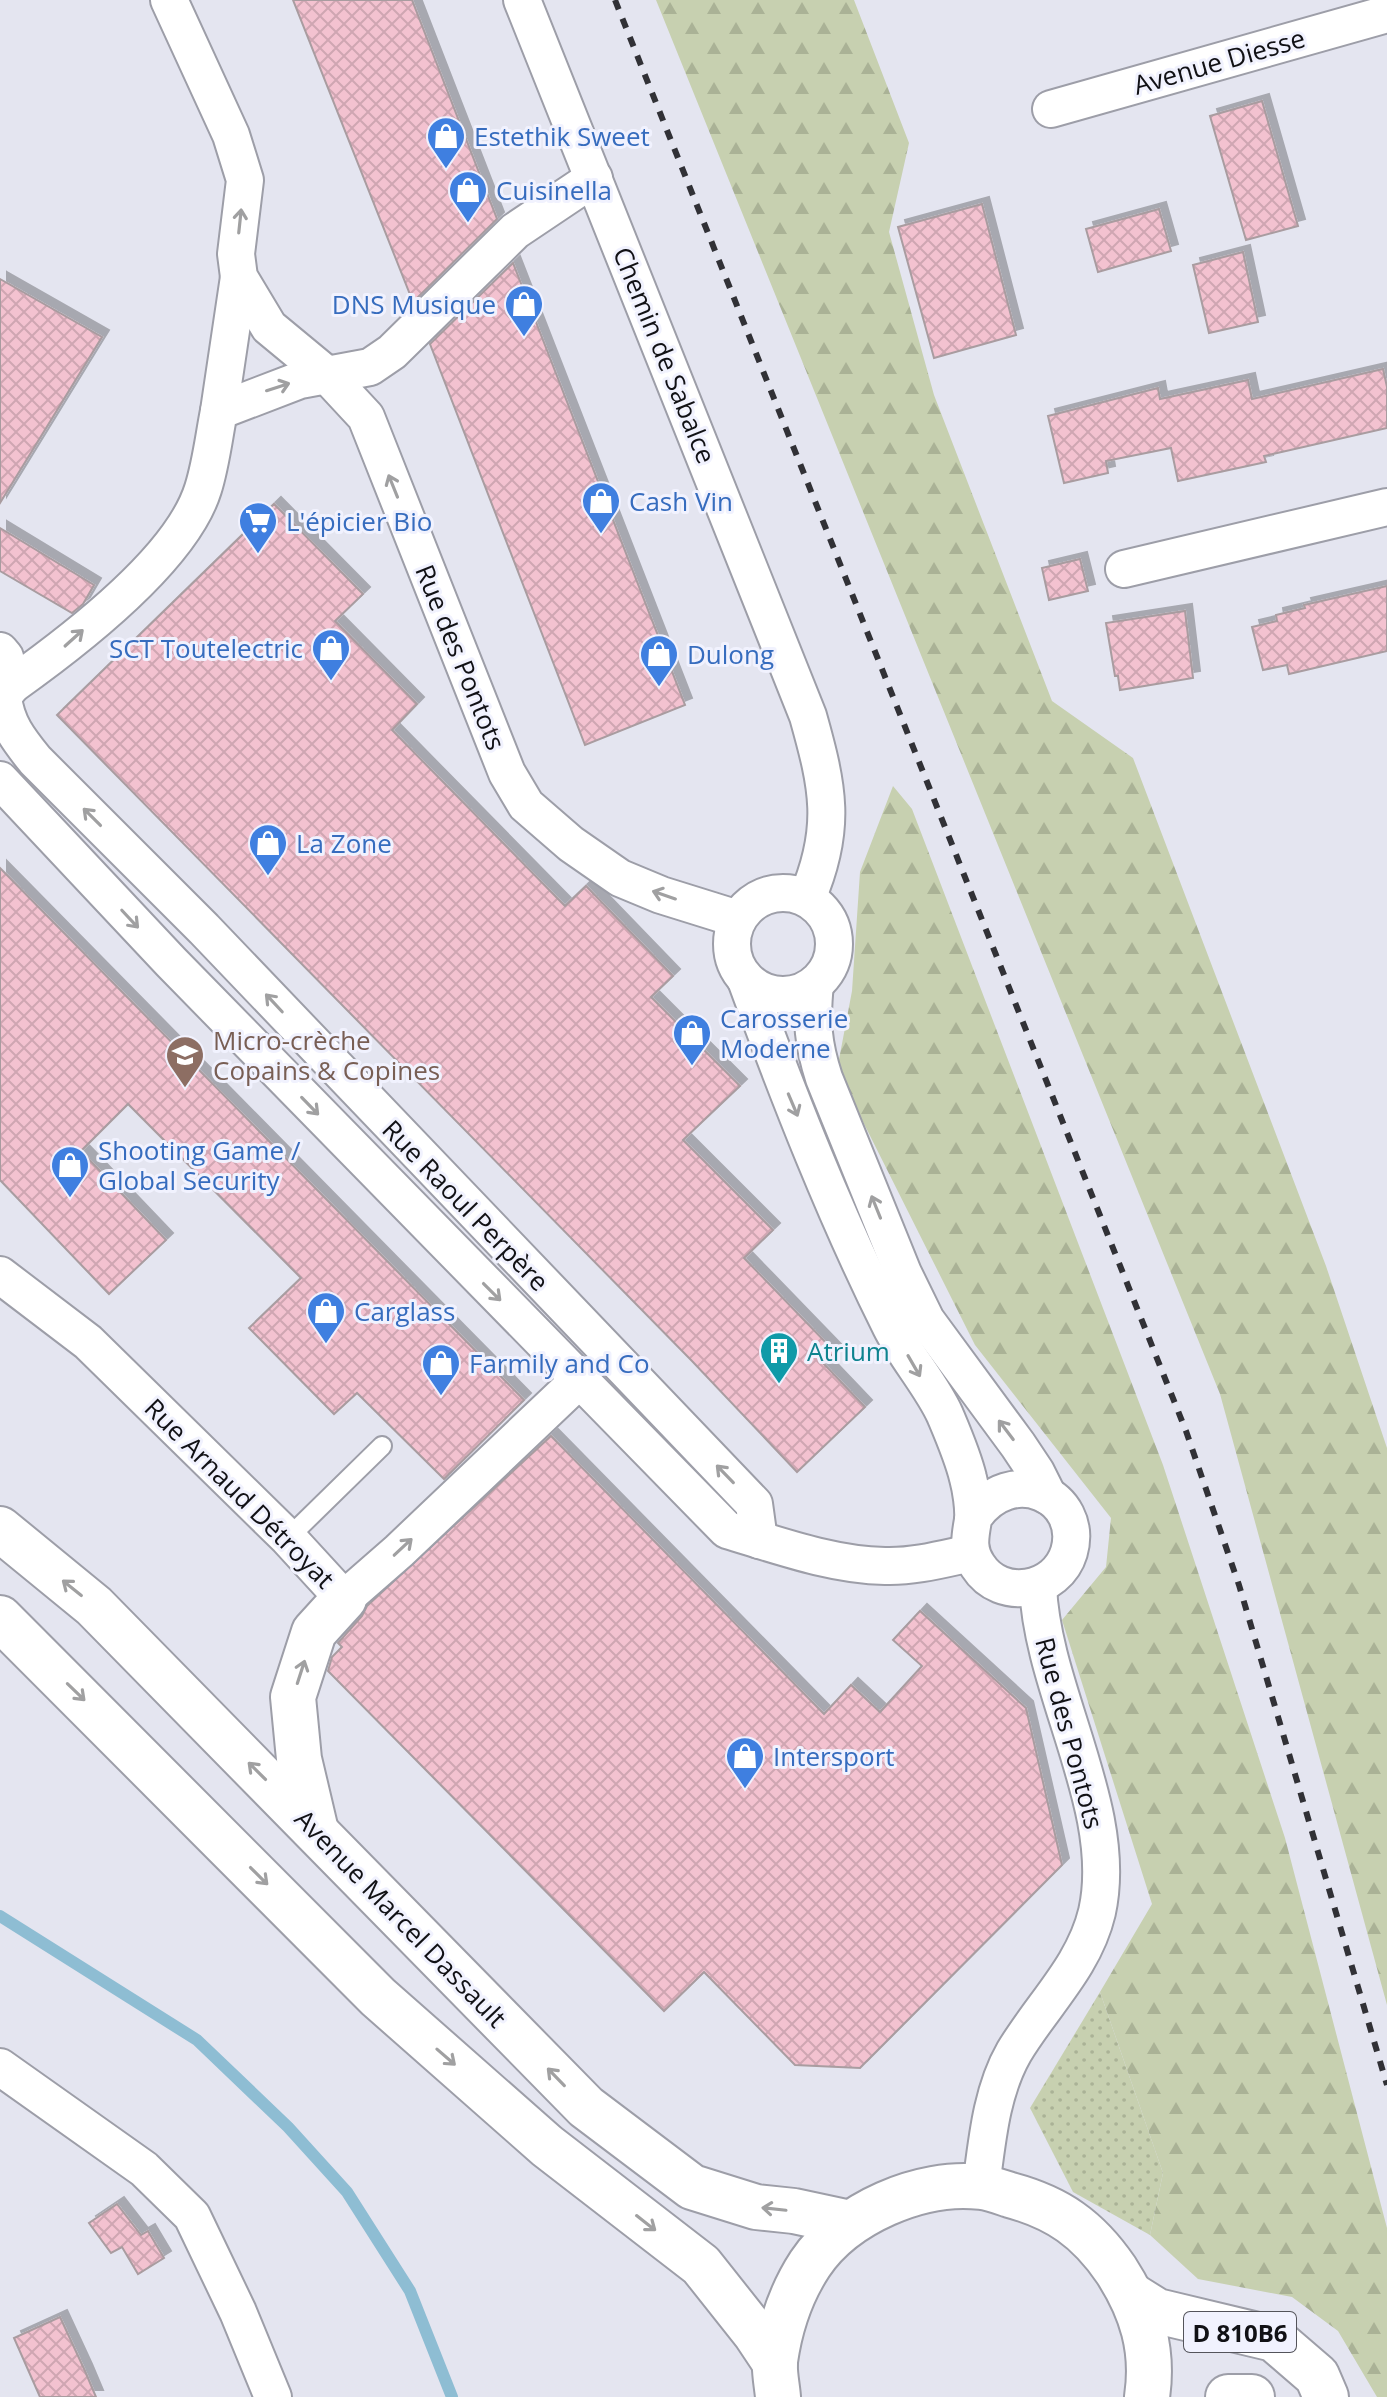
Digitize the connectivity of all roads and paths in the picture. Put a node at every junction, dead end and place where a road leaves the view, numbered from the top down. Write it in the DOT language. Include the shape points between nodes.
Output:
graph roads {
  1 [pos="169,0"];
  2 [pos="522,0"];
  3 [pos="1368,11"];
  4 [pos="1051,109"];
  5 [pos="594,178"];
  6 [pos="239,277"];
  7 [pos="327,375"];
  8 [pos="219,411"];
  9 [pos="1387,507"];
  10 [pos="1124,569"];
  11 [pos="0,651"];
  12 [pos="5,694"];
  13 [pos="0,780"];
  14 [pos="807,898"];
  15 [pos="738,919"];
  16 [pos="746,980"];
  17 [pos="815,984"];
  18 [pos="0,1275"];
  19 [pos="579,1380"];
  20 [pos="382,1446"];
  21 [pos="1048,1496"];
  22 [pos="973,1518"];
  23 [pos="0,1529"];
  24 [pos="288,1538"];
  25 [pos="759,1540"];
  26 [pos="971,1553"];
  27 [pos="1038,1586"];
  28 [pos="344,1599"];
  29 [pos="0,1618"];
  30 [pos="316,1831"];
  31 [pos="0,2067"];
  32 [pos="981,2187"];
  33 [pos="850,2223"];
  34 [pos="1133,2296"];
  35 [pos="777,2380"];
  36 [pos="273,2397"];
  37 [pos="1147,2397"];
  38 [pos="1228,2397"];
  39 [pos="1252,2397"];
  40 [pos="1326,2397"];
  6 -- 1 [label="street, Rue des Pontots, one-way" via="236,254 245,180 231,135"];
  2 -- 5 [label="street, Chemin de Sabalce"];
  3 -- 4 [label="street, Avenue Diesse"];
  5 -- 7 [label="street" via="515,231 392,352 370,367"];
  5 -- 14 [label="street, Chemin de Sabalce" via="808,716 823,767 828,812 819,870"];
  6 -- 7 [label="street, Rue des Pontots" via="269,327"];
  6 -- 8 [label="street"];
  8 -- 7 [label="street, one-way"];
  15 -- 7 [label="street, Rue des Pontots, one-way" via="620,878 526,805 507,773 366,417"];
  12 -- 8 [label="street, one-way" via="156,564 184,529 203,490"];
  9 -- 10 [label="street"];
  11 -- 12 [label="street, Rue Raoul Perpère" via="5,657"];
  25 -- 12 [label="street, Rue Raoul Perpère, one-way" via="754,1504 204,929 35,760 5,715"];
  13 -- 19 [label="street, Rue Raoul Perpère, one-way"];
  14 -- 15 [label="street" via="776,892 748,906"];
  14 -- 17 [label="street" via="819,906 834,931 835,946 825,974"];
  15 -- 16 [label="street" via="732,951"];
  16 -- 17 [label="street" via="772,994 787,995"];
  16 -- 22 [label="street, one-way" via="856,1251 892,1329 944,1413 968,1477"];
  21 -- 17 [label="street, one-way" via="1018,1445 926,1320 903,1273 817,1056 811,1015"];
  18 -- 24 [label="street, Rue Arnaud Détroyat" via="88,1342"];
  19 -- 25 [label="street, Rue Raoul Perpère" via="727,1530"];
  28 -- 19 [label="street, Rue Arnaud Détroyat, one-way"];
  20 -- 24 [label="lane"];
  21 -- 22 [label="street" via="1014,1488 983,1503"];
  21 -- 27 [label="street" via="1067,1520 1071,1536 1062,1566"];
  22 -- 26 [label="street"];
  30 -- 23 [label="main road, Avenue Marcel Dassault, one-way" via="94,1606"];
  24 -- 28 [label="street, Rue Arnaud Détroyat"];
  25 -- 26 [label="street, Rue Raoul Perpère" via="885,1566"];
  26 -- 27 [label="street" via="990,1580 1005,1587"];
  27 -- 32 [label="street, Rue des Pontots" via="1049,1659 1096,1819 1102,1870 1097,1912 1084,1948 1013,2054 1001,2082"];
  30 -- 28 [label="main road, one-way" via="299,1759 293,1697 314,1632"];
  29 -- 35 [label="main road, one-way" via="378,1997 547,2146 701,2265 755,2333"];
  33 -- 30 [label="main road, Avenue Marcel Dassault, one-way" via="756,2207 692,2187 586,2107"];
  31 -- 36 [label="street" via="144,2169 192,2216"];
  32 -- 33 [label="main road" via="935,2188 890,2201"];
  32 -- 34 [label="main road" via="1043,2204 1097,2242"];
  33 -- 35 [label="main road" via="811,2262 786,2310"];
  34 -- 37 [label="main road" via="1146,2337"];
  34 -- 40 [label="main road, D 810B6" via="1157,2311 1274,2339 1317,2376"];
  38 -- 39 [label="main road"];
}
